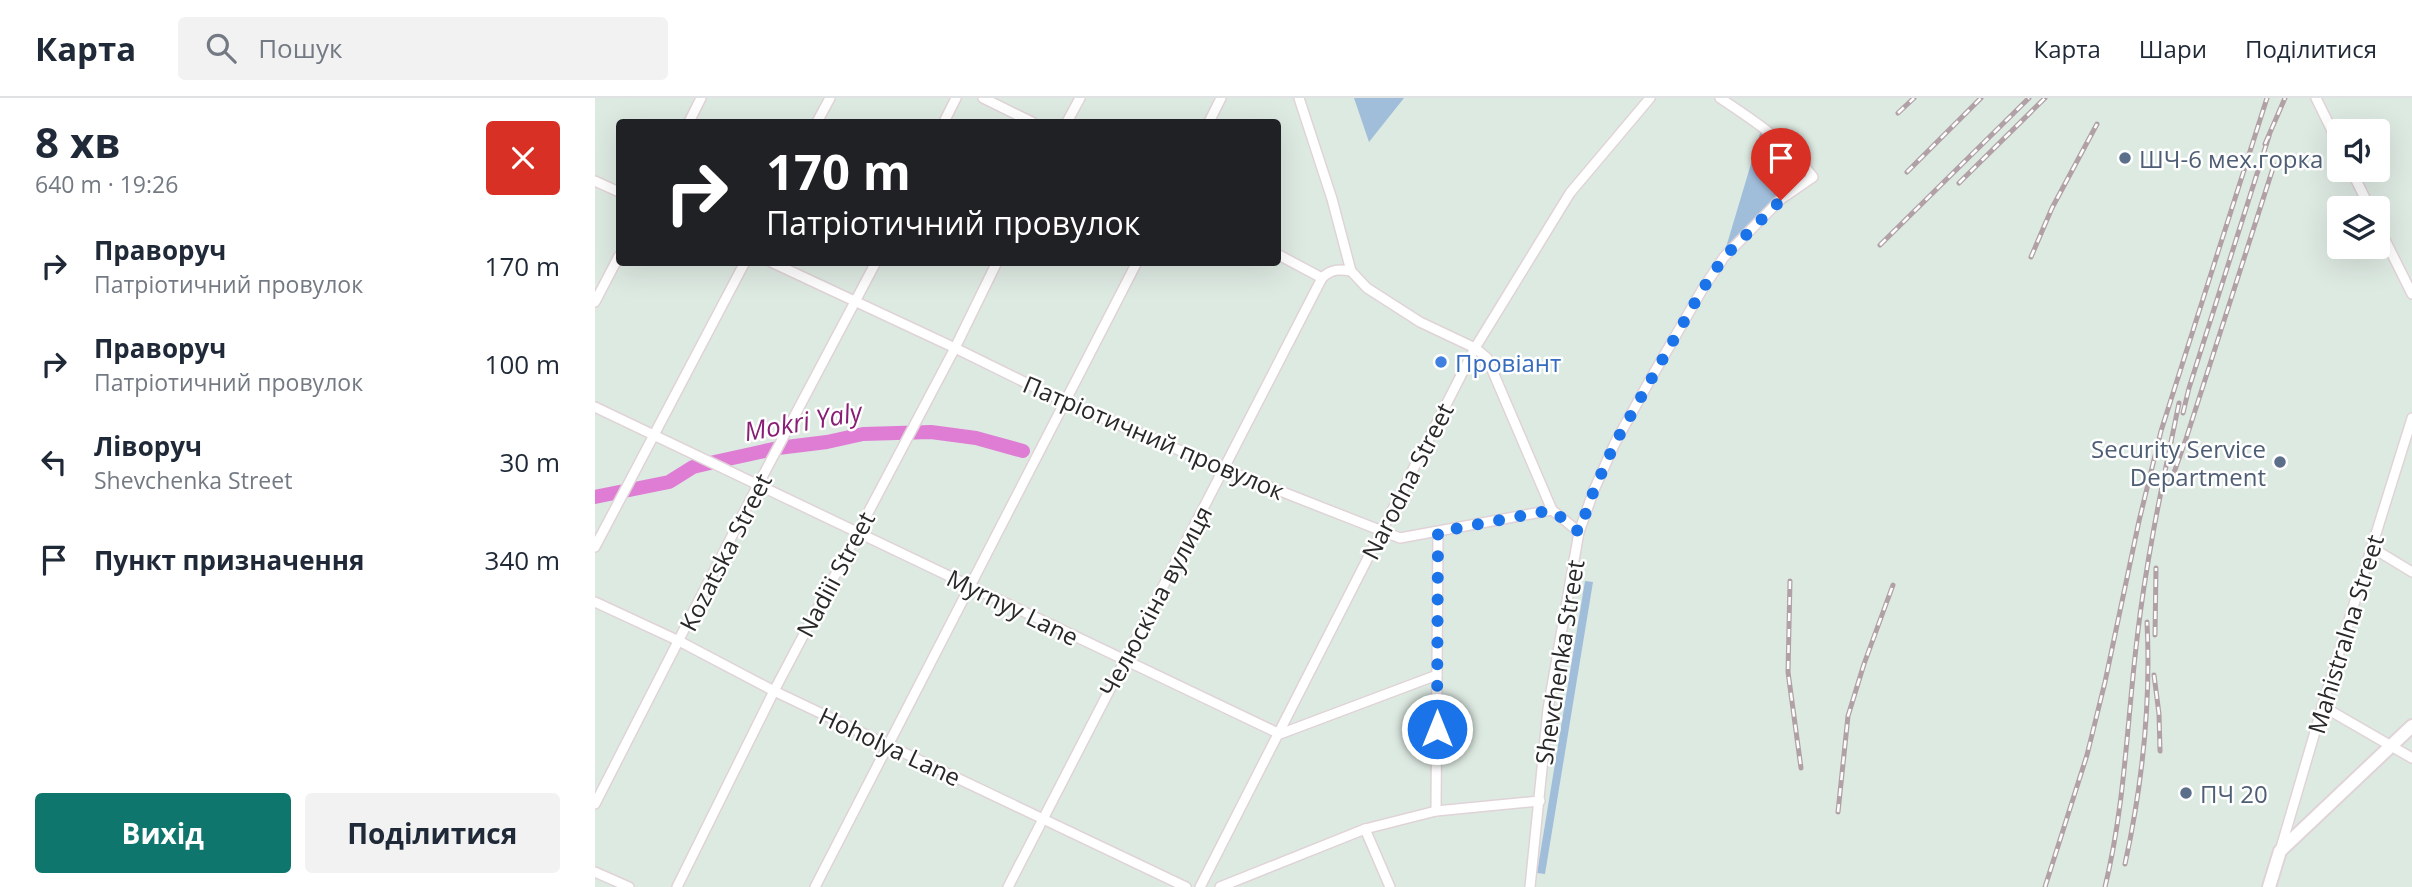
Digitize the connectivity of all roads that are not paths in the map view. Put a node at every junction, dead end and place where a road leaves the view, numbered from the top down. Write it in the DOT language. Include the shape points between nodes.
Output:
graph roads {
  1 [pos="701,98"];
  2 [pos="830,98"];
  3 [pos="956,98"];
  4 [pos="983,98"];
  5 [pos="1080,98"];
  6 [pos="1221,98"];
  7 [pos="1299,98"];
  8 [pos="1650,98"];
  9 [pos="1720,98"];
  10 [pos="2316,98"];
  11 [pos="690,119"];
  12 [pos="819,119"];
  13 [pos="946,119"];
  14 [pos="1026,119"];
  15 [pos="1069,119"];
  16 [pos="1210,119"];
  17 [pos="2327,120"];
  18 [pos="595,181"];
  19 [pos="616,191"];
  20 [pos="2390,250"];
  21 [pos="1281,256"];
  22 [pos="616,262"];
  23 [pos="743,266"];
  24 [pos="779,266"];
  25 [pos="874,266"];
  26 [pos="995,266"];
  27 [pos="1135,266"];
  28 [pos="1351,271"];
  29 [pos="1322,278"];
  30 [pos="2412,294"];
  31 [pos="595,302"];
  32 [pos="856,303"];
  33 [pos="955,348"];
  34 [pos="1475,348"];
  35 [pos="1065,402"];
  36 [pos="595,407"];
  37 [pos="2412,418"];
  38 [pos="655,436"];
  39 [pos="1224,469"];
  40 [pos="758,485"];
  41 [pos="1552,510"];
  42 [pos="1382,531"];
  43 [pos="1438,532"];
  44 [pos="1579,532"];
  45 [pos="857,533"];
  46 [pos="595,547"];
  47 [pos="2371,547"];
  48 [pos="2412,572"];
  49 [pos="969,586"];
  50 [pos="595,602"];
  51 [pos="679,642"];
  52 [pos="1123,661"];
  53 [pos="1437,675"];
  54 [pos="774,691"];
  55 [pos="2322,706"];
  56 [pos="2412,726"];
  57 [pos="1280,734"];
  58 [pos="888,744"];
  59 [pos="2392,746"];
  60 [pos="2412,758"];
  61 [pos="1540,801"];
  62 [pos="595,804"];
  63 [pos="1436,811"];
  64 [pos="1043,818"];
  65 [pos="1365,829"];
  66 [pos="2280,851"];
  67 [pos="595,872"];
  68 [pos="629,887"];
  69 [pos="677,887"];
  70 [pos="815,887"];
  71 [pos="1008,887"];
  72 [pos="1186,887"];
  73 [pos="1200,887"];
  74 [pos="1220,887"];
  75 [pos="1389,887"];
  76 [pos="1530,887"];
  77 [pos="2269,887"];
  1 -- 11 [label="street"];
  2 -- 12 [label="street"];
  3 -- 13 [label="street"];
  4 -- 14 [label="street"];
  5 -- 15 [label="street"];
  6 -- 16 [label="street"];
  7 -- 28 [label="street"];
  8 -- 34 [label="street, Narodna Street" via="1570,193"];
  9 -- 44 [label="street, Shevchenka Street" via="1796,154 1813,177 1781,200 1724,257 1702,290 1615,443"];
  10 -- 17 [label="street"];
  18 -- 19 [label="street"];
  20 -- 30 [label="street"];
  21 -- 29 [label="street"];
  22 -- 31 [label="street"];
  23 -- 38 [label="street"];
  24 -- 32 [label="street, Патріотичний провулок"];
  25 -- 32 [label="street, Kozatska Street"];
  26 -- 33 [label="street, Nadiii Street"];
  27 -- 35 [label="street"];
  28 -- 29 [label="street" via="1339,269"];
  28 -- 34 [label="street" via="1367,288 1410,315"];
  29 -- 39 [label="street, Челюскіна вулиця"];
  32 -- 33 [label="street, Патріотичний провулок"];
  32 -- 40 [label="street, Kozatska Street"];
  33 -- 35 [label="street, Патріотичний провулок"];
  33 -- 45 [label="street, Nadiii Street"];
  34 -- 41 [label="street" via="1487,358"];
  34 -- 42 [label="street, Narodna Street"];
  35 -- 39 [label="street, Патріотичний провулок"];
  35 -- 49 [label="street"];
  36 -- 38 [label="street, Myrnyy Lane"];
  37 -- 47 [label="street, Mahistralna Street"];
  38 -- 40 [label="street, Myrnyy Lane"];
  38 -- 46 [label="street"];
  39 -- 42 [label="street, Патріотичний провулок"];
  39 -- 52 [label="street, Челюскіна вулиця"];
  40 -- 45 [label="street, Myrnyy Lane"];
  40 -- 51 [label="street, Kozatska Street"];
  41 -- 43 [label="street, Патріотичний провулок"];
  41 -- 44 [label="street"];
  42 -- 43 [label="street, Патріотичний провулок" via="1400,538"];
  42 -- 57 [label="street, Narodna Street"];
  43 -- 53 [label="street"];
  44 -- 61 [label="street, Shevchenka Street" via="1548,709"];
  45 -- 49 [label="street, Myrnyy Lane"];
  45 -- 54 [label="street, Nadiii Street"];
  47 -- 48 [label="street"];
  47 -- 55 [label="street, Mahistralna Street"];
  49 -- 52 [label="street, Myrnyy Lane"];
  49 -- 58 [label="street"];
  50 -- 51 [label="street, Hoholya Lane"];
  51 -- 54 [label="street, Hoholya Lane"];
  51 -- 62 [label="street, Kozatska Street"];
  52 -- 57 [label="street, Myrnyy Lane"];
  52 -- 64 [label="street, Челюскіна вулиця"];
  53 -- 57 [label="street"];
  53 -- 63 [label="street"];
  54 -- 58 [label="street, Hoholya Lane"];
  54 -- 69 [label="street, Nadiii Street"];
  55 -- 59 [label="street"];
  55 -- 66 [label="street, Mahistralna Street"];
  56 -- 59 [label="main road"];
  57 -- 73 [label="street, Narodna Street"];
  58 -- 64 [label="street, Hoholya Lane"];
  58 -- 70 [label="street"];
  59 -- 60 [label="street"];
  59 -- 66 [label="main road"];
  61 -- 63 [label="street"];
  61 -- 76 [label="street, Shevchenka Street"];
  63 -- 65 [label="street"];
  64 -- 71 [label="street, Челюскіна вулиця"];
  64 -- 72 [label="street, Hoholya Lane"];
  65 -- 74 [label="street"];
  65 -- 75 [label="street"];
  66 -- 77 [label="main road"];
  67 -- 68 [label="street"];
}
